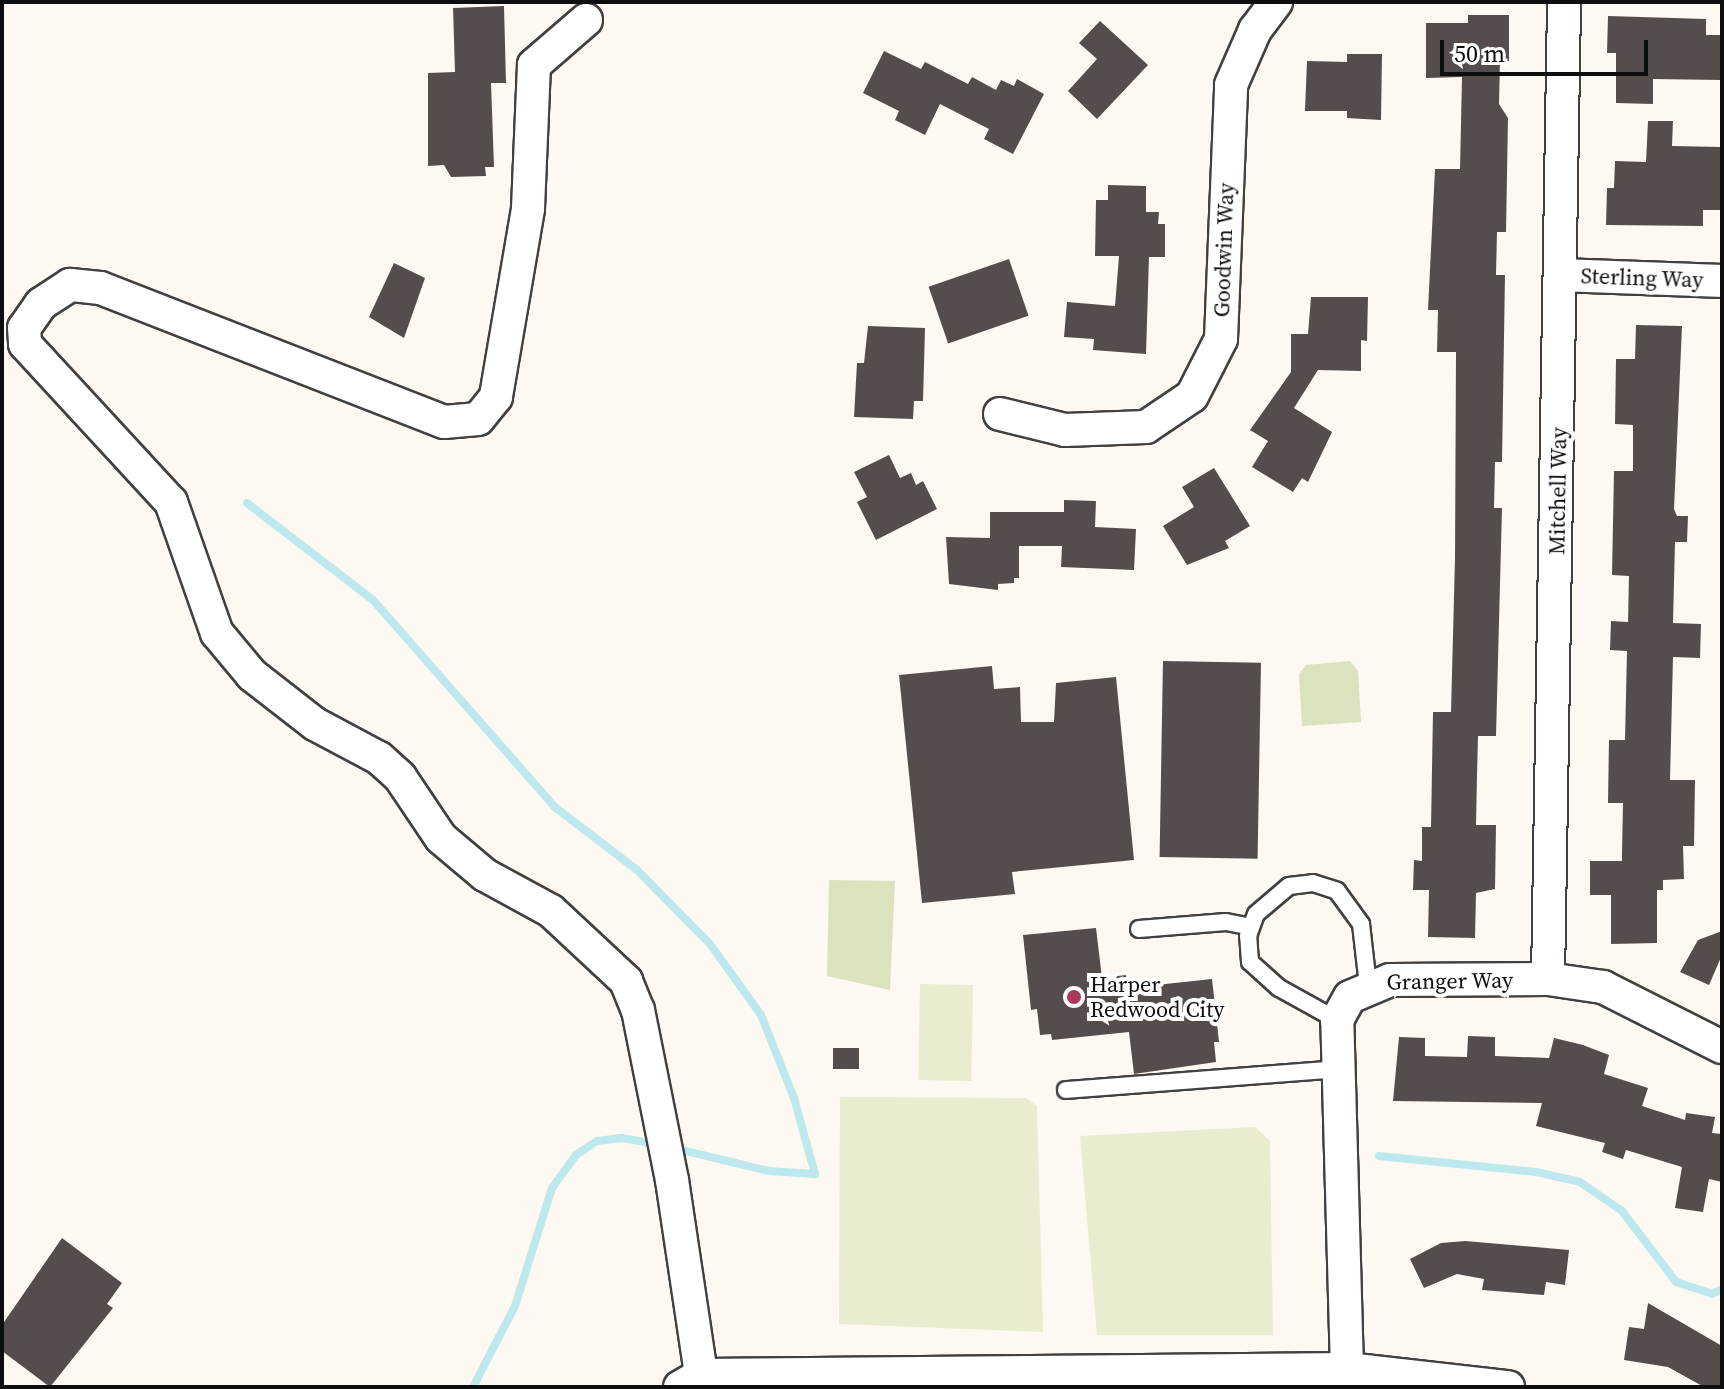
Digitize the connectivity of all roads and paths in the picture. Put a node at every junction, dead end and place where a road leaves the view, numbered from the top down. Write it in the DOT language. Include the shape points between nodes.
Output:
graph roads {
  1 [pos="1276,2"];
  2 [pos="1564,2"];
  3 [pos="586,20"];
  4 [pos="1562,275"];
  5 [pos="1722,281"];
  6 [pos="1000,414"];
  7 [pos="1251,927"];
  8 [pos="1139,929"];
  9 [pos="1548,979"];
  10 [pos="1368,985"];
  11 [pos="1337,1020"];
  12 [pos="1722,1047"];
  13 [pos="1338,1069"];
  14 [pos="1066,1090"];
  15 [pos="1347,1369"];
  16 [pos="690,1381"];
  17 [pos="1508,1387"];
  1 -- 6 [label="street, Goodwin Way" via="1255,30 1231,85 1221,339 1192,396 1146,427 1065,430"];
  2 -- 4 [label="street, Mitchell Way"];
  3 -- 16 [label="street" via="534,65 528,209 496,397 478,419 444,422 100,288 70,285 41,304 24,328 25,344 171,502 217,633 252,675 315,724 379,758 400,777 441,838 485,875 551,911 626,981 638,1010 672,1180"];
  4 -- 5 [label="street, Sterling Way"];
  4 -- 9 [label="street, Mitchell Way"];
  7 -- 8 [label="lane" via="1226,922"];
  7 -- 10 [label="lane" via="1264,905 1289,886 1313,883 1337,891 1361,924"];
  7 -- 11 [label="lane" via="1250,962 1279,988"];
  9 -- 10 [label="street, Granger Way" via="1390,980"];
  9 -- 12 [label="street, Granger Way" via="1603,987"];
  10 -- 11 [label="street, Granger Way" via="1350,997"];
  11 -- 13 [label="street"];
  13 -- 14 [label="lane"];
  13 -- 15 [label="street"];
  15 -- 16 [label="street"];
  15 -- 17 [label="street"];
}
